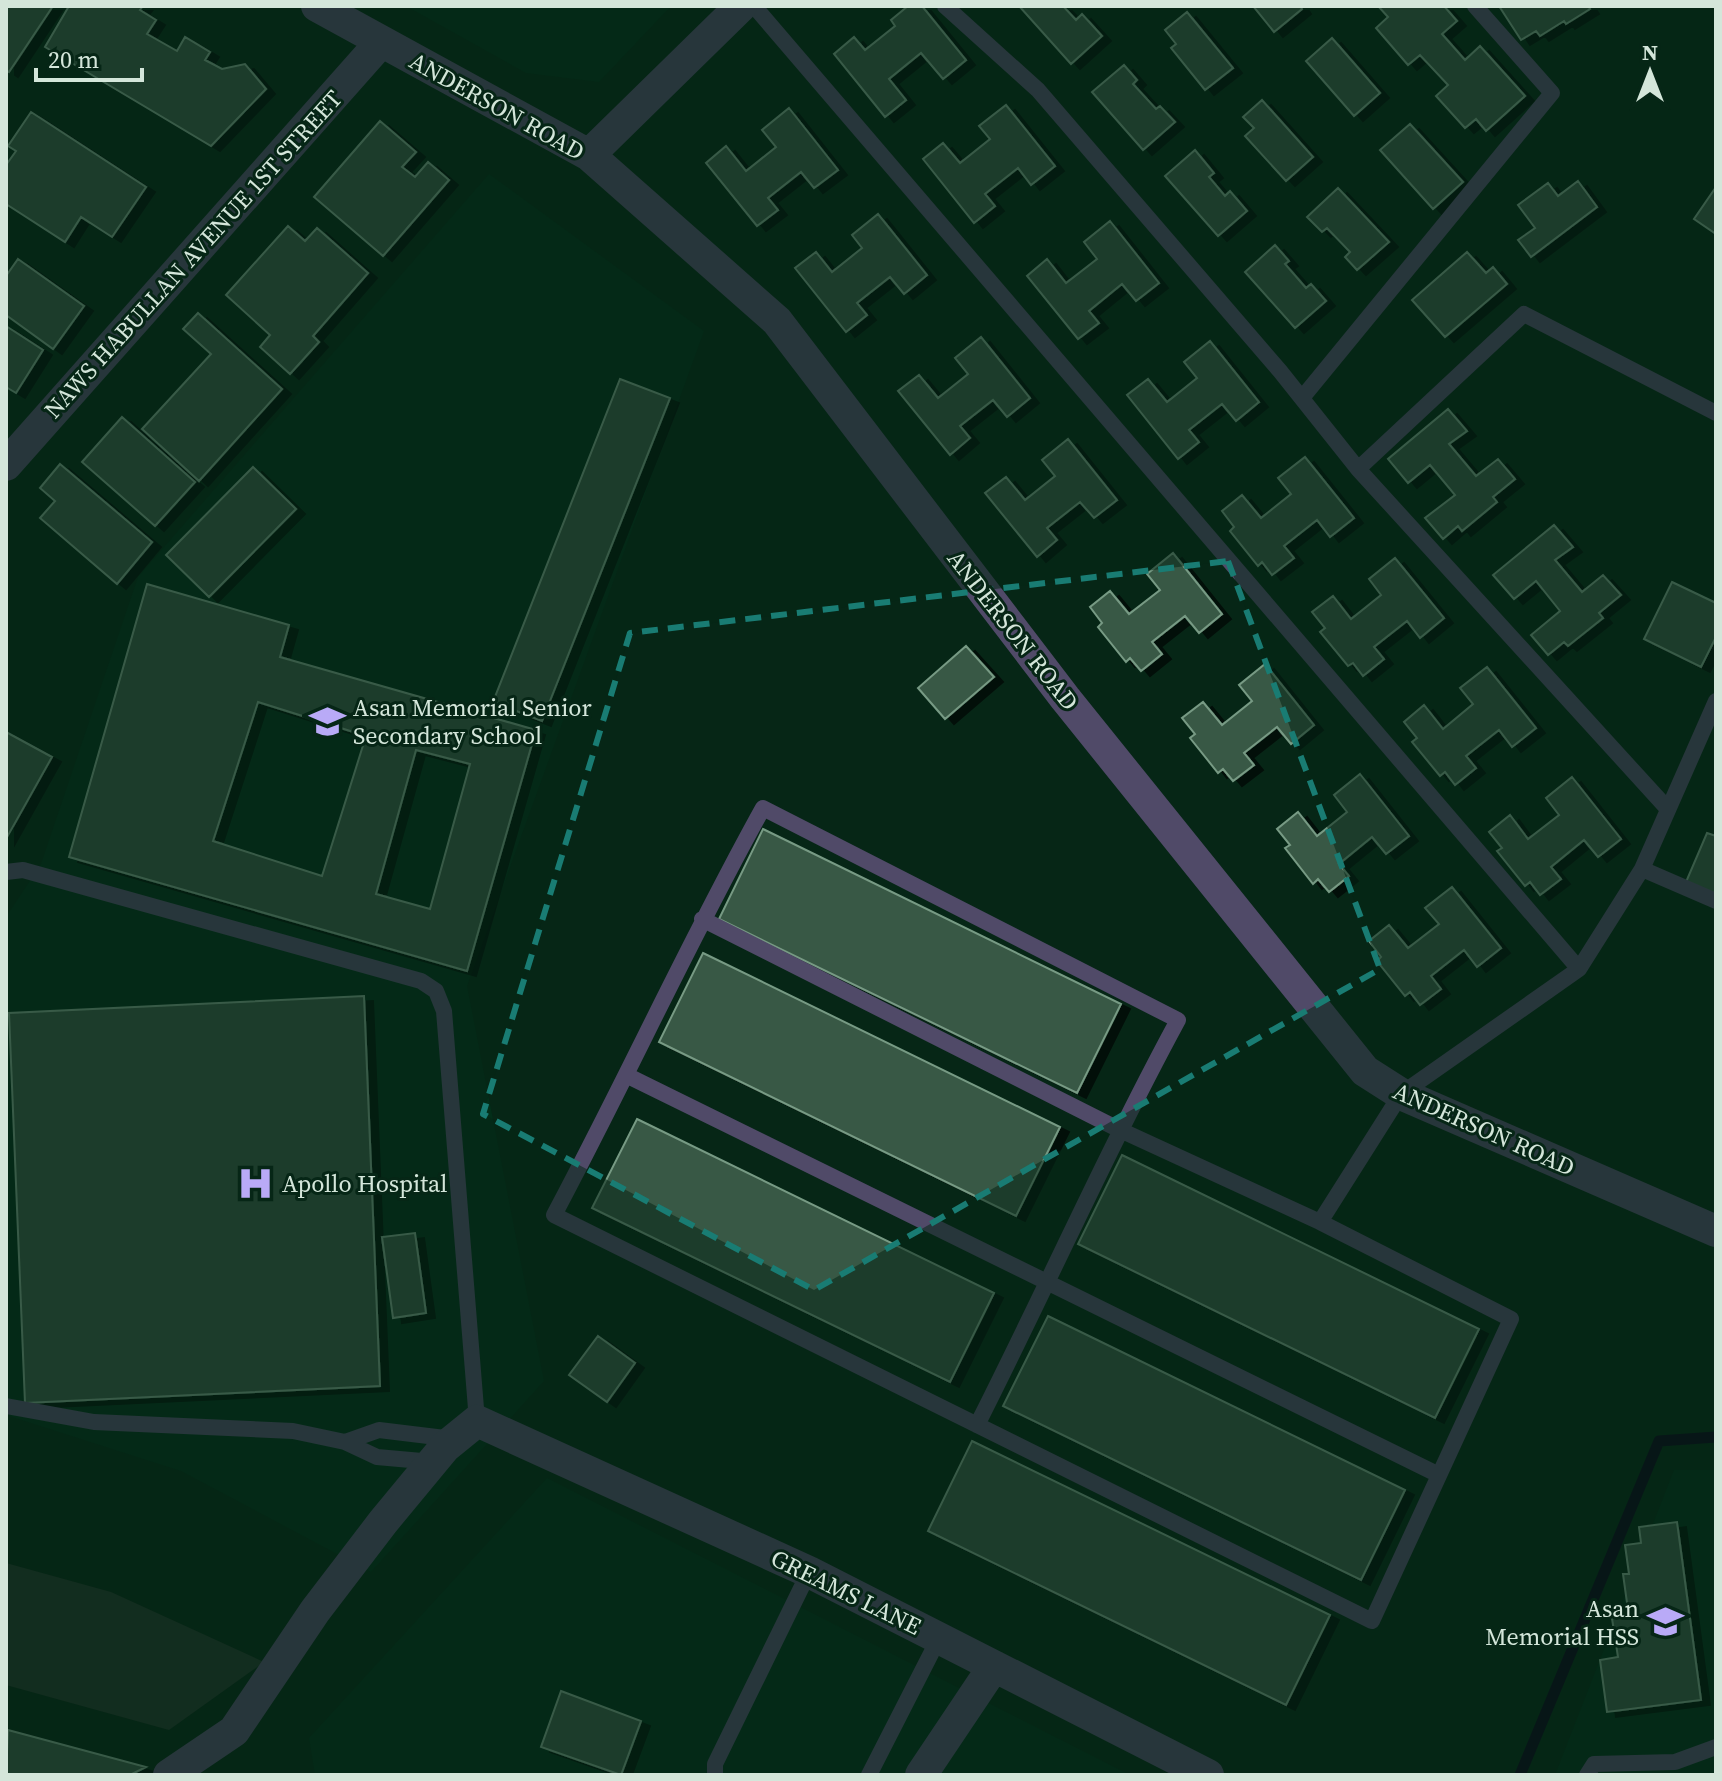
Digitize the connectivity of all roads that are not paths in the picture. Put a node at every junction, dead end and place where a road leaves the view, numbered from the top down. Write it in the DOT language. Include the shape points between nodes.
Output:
graph roads {
  1 [pos="317,6"];
  2 [pos="741,6"];
  3 [pos="754,6"];
  4 [pos="945,6"];
  5 [pos="1475,6"];
  6 [pos="381,42"];
  7 [pos="589,155"];
  8 [pos="1302,398"];
  9 [pos="1716,413"];
  10 [pos="6,465"];
  11 [pos="1358,469"];
  12 [pos="1716,701"];
  13 [pos="1666,807"];
  14 [pos="1642,869"];
  15 [pos="6,872"];
  16 [pos="1716,901"];
  17 [pos="702,919"];
  18 [pos="1579,969"];
  19 [pos="628,1076"];
  20 [pos="1401,1094"];
  21 [pos="1118,1129"];
  22 [pos="1320,1222"];
  23 [pos="1714,1224"];
  24 [pos="1049,1283"];
  25 [pos="6,1406"];
  26 [pos="977,1425"];
  27 [pos="454,1441"];
  28 [pos="345,1442"];
  29 [pos="1439,1475"];
  30 [pos="809,1572"];
  31 [pos="939,1638"];
  32 [pos="994,1666"];
  33 [pos="1716,1747"];
  34 [pos="169,1775"];
  35 [pos="715,1775"];
  36 [pos="869,1775"];
  37 [pos="921,1775"];
  38 [pos="1208,1775"];
  39 [pos="1587,1775"];
  1 -- 6 [label="street, ANDERSON ROAD"];
  2 -- 7 [label="street"];
  3 -- 18 [label="lane"];
  4 -- 8 [label="lane" via="1038,90"];
  5 -- 8 [label="lane" via="1552,93"];
  6 -- 7 [label="street, ANDERSON ROAD"];
  6 -- 10 [label="street, NAWS HABULLAN AVENUE 1ST STREET"];
  7 -- 20 [label="street, ANDERSON ROAD" via="777,321 1065,698 1365,1071"];
  8 -- 11 [label="lane"];
  9 -- 11 [label="lane" via="1524,314"];
  11 -- 13 [label="lane"];
  12 -- 13 [label="lane"];
  13 -- 14 [label="lane"];
  14 -- 16 [label="lane"];
  14 -- 18 [label="lane"];
  15 -- 27 [label="lane" via="23,870 421,981 436,991 444,1011"];
  17 -- 19 [label="lane"];
  17 -- 21 [label="lane"];
  17 -- 21 [label="lane" via="763,808 1178,1020"];
  18 -- 20 [label="lane"];
  19 -- 24 [label="lane"];
  19 -- 26 [label="lane" via="554,1215"];
  20 -- 22 [label="lane"];
  20 -- 23 [label="street, ANDERSON ROAD"];
  21 -- 22 [label="lane"];
  21 -- 24 [label="lane"];
  22 -- 29 [label="lane" via="1511,1319"];
  24 -- 26 [label="lane"];
  24 -- 29 [label="lane"];
  25 -- 28 [label="lane" via="94,1422 274,1429"];
  26 -- 29 [label="lane" via="1372,1621"];
  27 -- 28 [label="lane" via="379,1430"];
  27 -- 28 [label="lane" via="377,1457"];
  27 -- 30 [label="street, GREAMS LANE"];
  27 -- 34 [label="street" via="315,1611 234,1731"];
  30 -- 31 [label="street, GREAMS LANE"];
  30 -- 35 [label="lane" via="715,1764"];
  31 -- 32 [label="street, GREAMS LANE"];
  31 -- 36 [label="lane"];
  32 -- 37 [label="street"];
  32 -- 38 [label="street, GREAMS LANE"];
  33 -- 39 [label="lane" via="1675,1762 1594,1764"];
}
